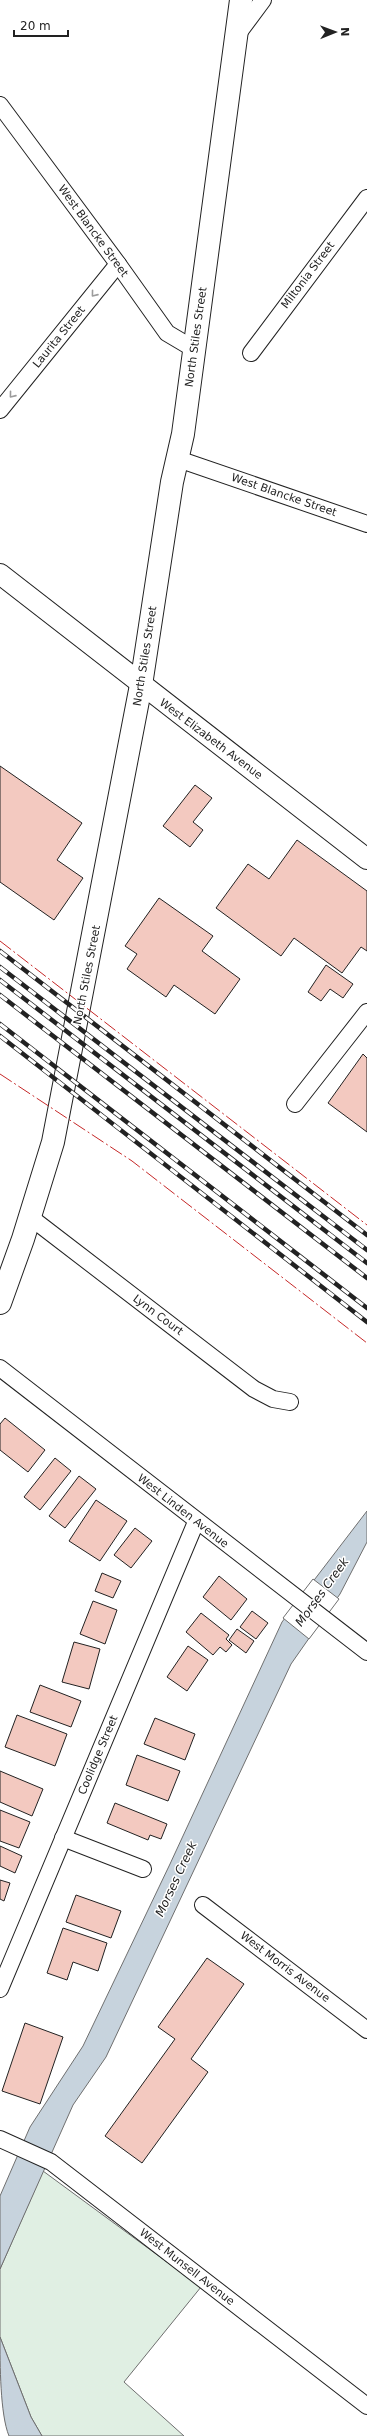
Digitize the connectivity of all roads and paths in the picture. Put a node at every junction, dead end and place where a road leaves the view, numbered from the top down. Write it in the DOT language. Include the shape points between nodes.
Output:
graph roads {
  1 [pos="241,0"];
  2 [pos="263,0"];
  3 [pos="236,36"];
  4 [pos="0,105"];
  5 [pos="367,198"];
  6 [pos="118,264"];
  7 [pos="194,349"];
  8 [pos="251,353"];
  9 [pos="0,410"];
  10 [pos="178,459"];
  11 [pos="367,524"];
  12 [pos="0,574"];
  13 [pos="141,685"];
  14 [pos="367,858"];
  15 [pos="367,1012"];
  16 [pos="295,1104"];
  17 [pos="30,1217"];
  18 [pos="0,1303"];
  19 [pos="0,1368"];
  20 [pos="290,1402"];
  21 [pos="196,1522"];
  22 [pos="367,1652"];
  23 [pos="63,1838"];
  24 [pos="144,1869"];
  25 [pos="203,1905"];
  26 [pos="0,1989"];
  27 [pos="367,2030"];
  28 [pos="0,2139"];
  29 [pos="367,2406"];
  1 -- 3 [label="main road, North Stiles Street"];
  2 -- 3 [label="street"];
  3 -- 7 [label="main road, North Stiles Street"];
  4 -- 6 [label="street, West Blancke Street"];
  5 -- 8 [label="street, Miltonia Street"];
  6 -- 7 [label="street, West Blancke Street" via="166,333"];
  6 -- 9 [label="street, Laurita Street, one-way"];
  7 -- 10 [label="main road, North Stiles Street"];
  10 -- 11 [label="street, West Blancke Street"];
  10 -- 13 [label="main road, North Stiles Street"];
  12 -- 13 [label="street, West Elizabeth Avenue"];
  13 -- 14 [label="street, West Elizabeth Avenue"];
  13 -- 17 [label="main road, North Stiles Street" via="54,1142"];
  15 -- 16 [label="street"];
  17 -- 18 [label="main road, North Stiles Street"];
  17 -- 20 [label="street, Lynn Court" via="254,1389 273,1399"];
  19 -- 21 [label="street, West Linden Avenue"];
  21 -- 22 [label="street, West Linden Avenue"];
  21 -- 23 [label="street, Coolidge Street"];
  23 -- 24 [label="street"];
  23 -- 26 [label="street, Coolidge Street"];
  25 -- 27 [label="street, West Morris Avenue"];
  28 -- 29 [label="street, West Munsell Avenue" via="51,2162"];
}
